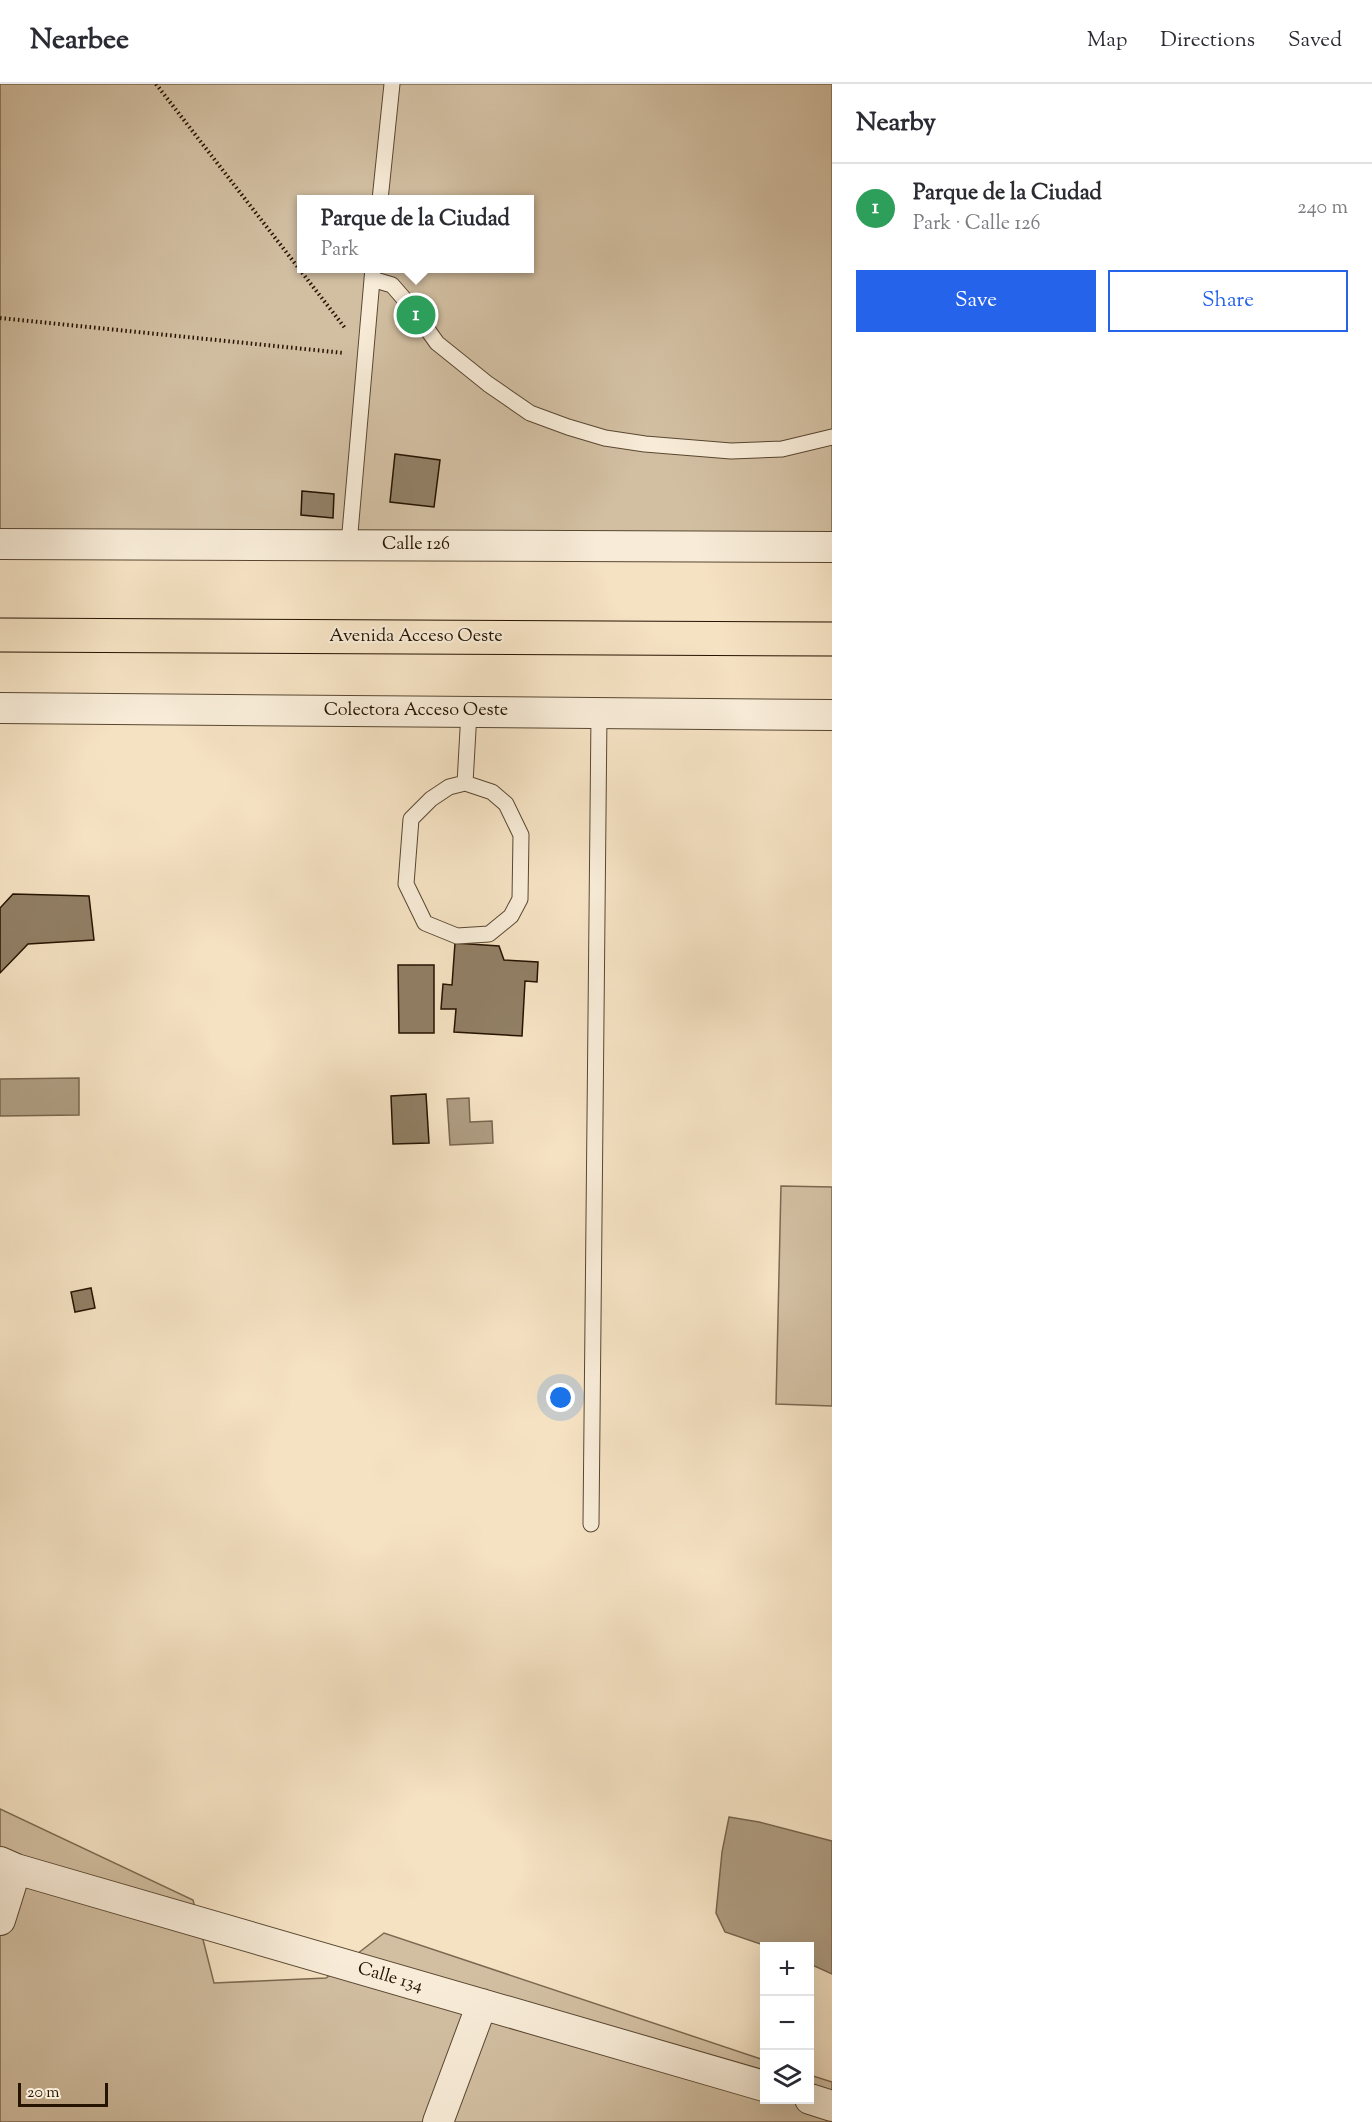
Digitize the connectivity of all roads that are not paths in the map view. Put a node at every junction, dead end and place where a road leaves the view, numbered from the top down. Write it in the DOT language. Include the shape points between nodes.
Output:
graph roads {
  1 [pos="392,84"];
  2 [pos="381,195"];
  3 [pos="372,274"];
  4 [pos="832,437"];
  5 [pos="0,544"];
  6 [pos="349,544"];
  7 [pos="832,548"];
  8 [pos="0,635"];
  9 [pos="832,639"];
  10 [pos="0,708"];
  11 [pos="469,712"];
  12 [pos="599,713"];
  13 [pos="832,715"];
  14 [pos="465,783"];
  15 [pos="591,1524"];
  16 [pos="8,1865"];
  17 [pos="0,1920"];
  18 [pos="482,2004"];
  19 [pos="760,2085"];
  20 [pos="814,2100"];
  21 [pos="832,2106"];
  22 [pos="438,2122"];
  1 -- 2 [label="lane"];
  3 -- 4 [label="lane" via="392,285 437,343 488,384 530,413 568,427 635,443 731,452 782,449"];
  3 -- 6 [label="lane"];
  5 -- 6 [label="street, Calle 126"];
  6 -- 7 [label="street, Calle 126"];
  8 -- 9 [label="highway, Avenida Acceso Oeste"];
  10 -- 11 [label="street, Colectora Acceso Oeste"];
  11 -- 12 [label="street, Colectora Acceso Oeste"];
  11 -- 14 [label="lane"];
  12 -- 13 [label="street, Colectora Acceso Oeste"];
  12 -- 15 [label="lane"];
  14 -- 14 [label="lane" via="449,787 411,819 405,884 425,923 457,936 489,934 511,916 520,899 521,835 506,804 492,792"];
  16 -- 17 [label="street"];
  16 -- 18 [label="street, Calle 134"];
  18 -- 19 [label="street, Calle 134"];
  18 -- 22 [label="street"];
  20 -- 21 [label="street"];
}
